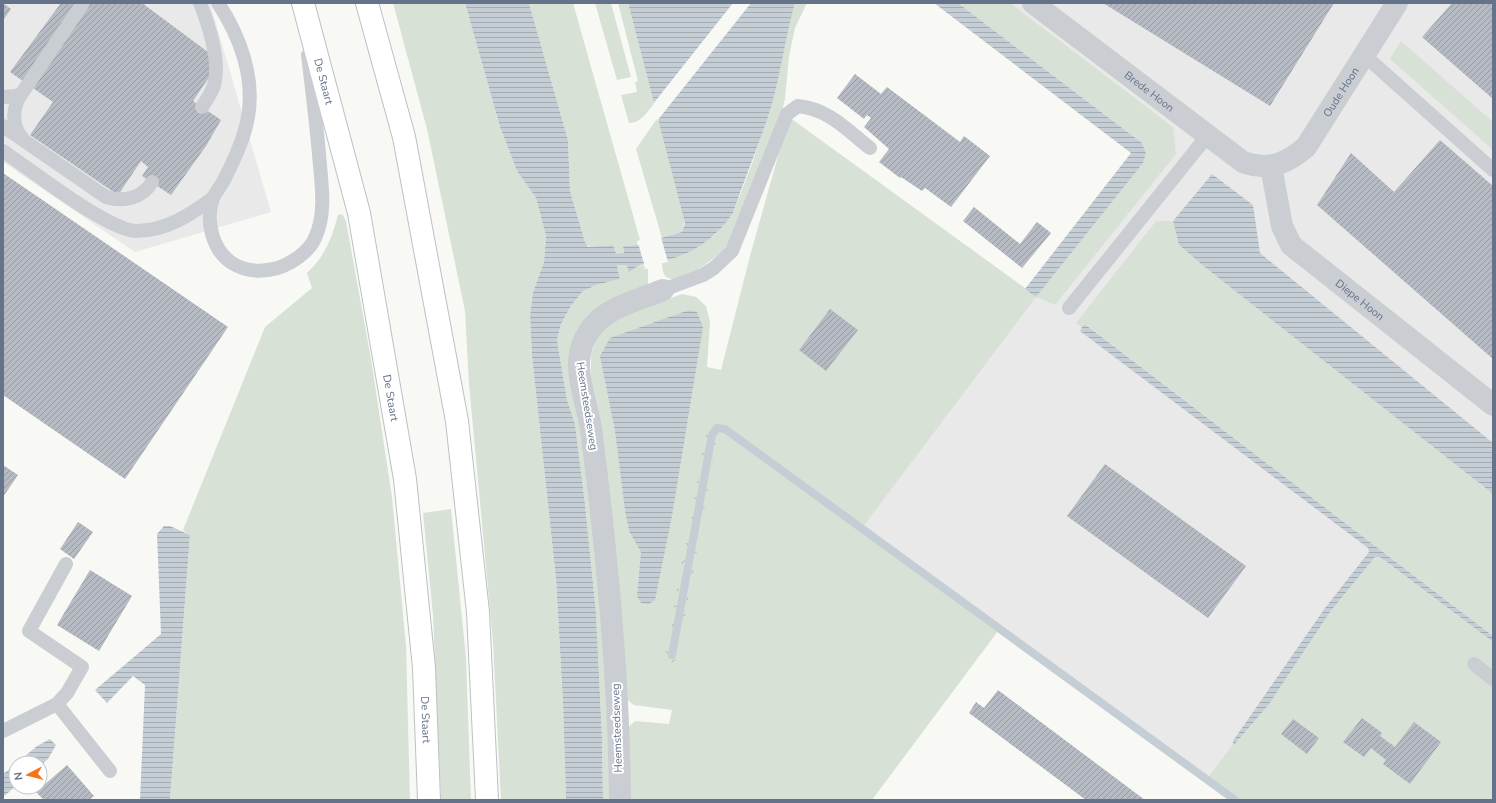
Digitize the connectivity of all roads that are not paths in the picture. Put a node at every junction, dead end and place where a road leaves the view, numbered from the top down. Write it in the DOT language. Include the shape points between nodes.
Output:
graph roads {
  1 [pos="83,3"];
  2 [pos="200,3"];
  3 [pos="218,3"];
  4 [pos="302,3"];
  5 [pos="367,3"];
  6 [pos="1033,3"];
  7 [pos="1397,3"];
  8 [pos="1364,55"];
  9 [pos="22,93"];
  10 [pos="3,97"];
  11 [pos="202,107"];
  12 [pos="3,126"];
  13 [pos="1208,135"];
  14 [pos="26,144"];
  15 [pos="870,148"];
  16 [pos="3,151"];
  17 [pos="1271,166"];
  18 [pos="1493,170"];
  19 [pos="152,182"];
  20 [pos="213,198"];
  21 [pos="663,290"];
  22 [pos="1069,308"];
  23 [pos="1493,405"];
  24 [pos="66,564"];
  25 [pos="1474,664"];
  26 [pos="1493,678"];
  27 [pos="57,704"];
  28 [pos="3,731"];
  29 [pos="110,771"];
  30 [pos="429,800"];
  31 [pos="487,800"];
  32 [pos="620,800"];
  1 -- 9 [label="lane"];
  2 -- 11 [label="lane" via="212,42 215,78 213,88"];
  3 -- 20 [label="lane" via="231,25 242,53 248,72 250,95 248,118 241,145"];
  4 -- 20 [label="lane" via="315,105 321,181 322,217 315,239 297,259 282,266 268,271 241,268 222,255 215,244 210,218"];
  4 -- 30 [label="main road, De Staart" via="359,213 406,479 424,668"];
  5 -- 31 [label="main road" via="404,137 457,421 478,612"];
  6 -- 13 [label="street, Brede Hoon"];
  7 -- 8 [label="street, Oude Hoon"];
  8 -- 17 [label="street, Oude Hoon" via="1306,147 1294,157"];
  8 -- 18 [label="lane"];
  9 -- 10 [label="lane"];
  9 -- 14 [label="lane" via="15,107 14,117 17,131"];
  12 -- 14 [label="lane"];
  13 -- 17 [label="street, Brede Hoon" via="1243,162 1256,166"];
  13 -- 22 [label="lane"];
  14 -- 19 [label="lane" via="106,197 129,199 144,191"];
  15 -- 21 [label="lane, Heemsteedseweg" via="832,117 813,108 798,106 787,114 732,251 703,275"];
  16 -- 20 [label="lane" via="106,222 135,231 172,224 189,216"];
  17 -- 23 [label="street, Diepe Hoon" via="1282,226 1291,245"];
  21 -- 32 [label="street, Heemsteedseweg" via="600,317 589,329 579,359 603,520 616,685"];
  24 -- 27 [label="lane" via="29,631 82,667 67,693"];
  25 -- 26 [label="lane"];
  27 -- 28 [label="lane"];
  27 -- 29 [label="lane"];
}
